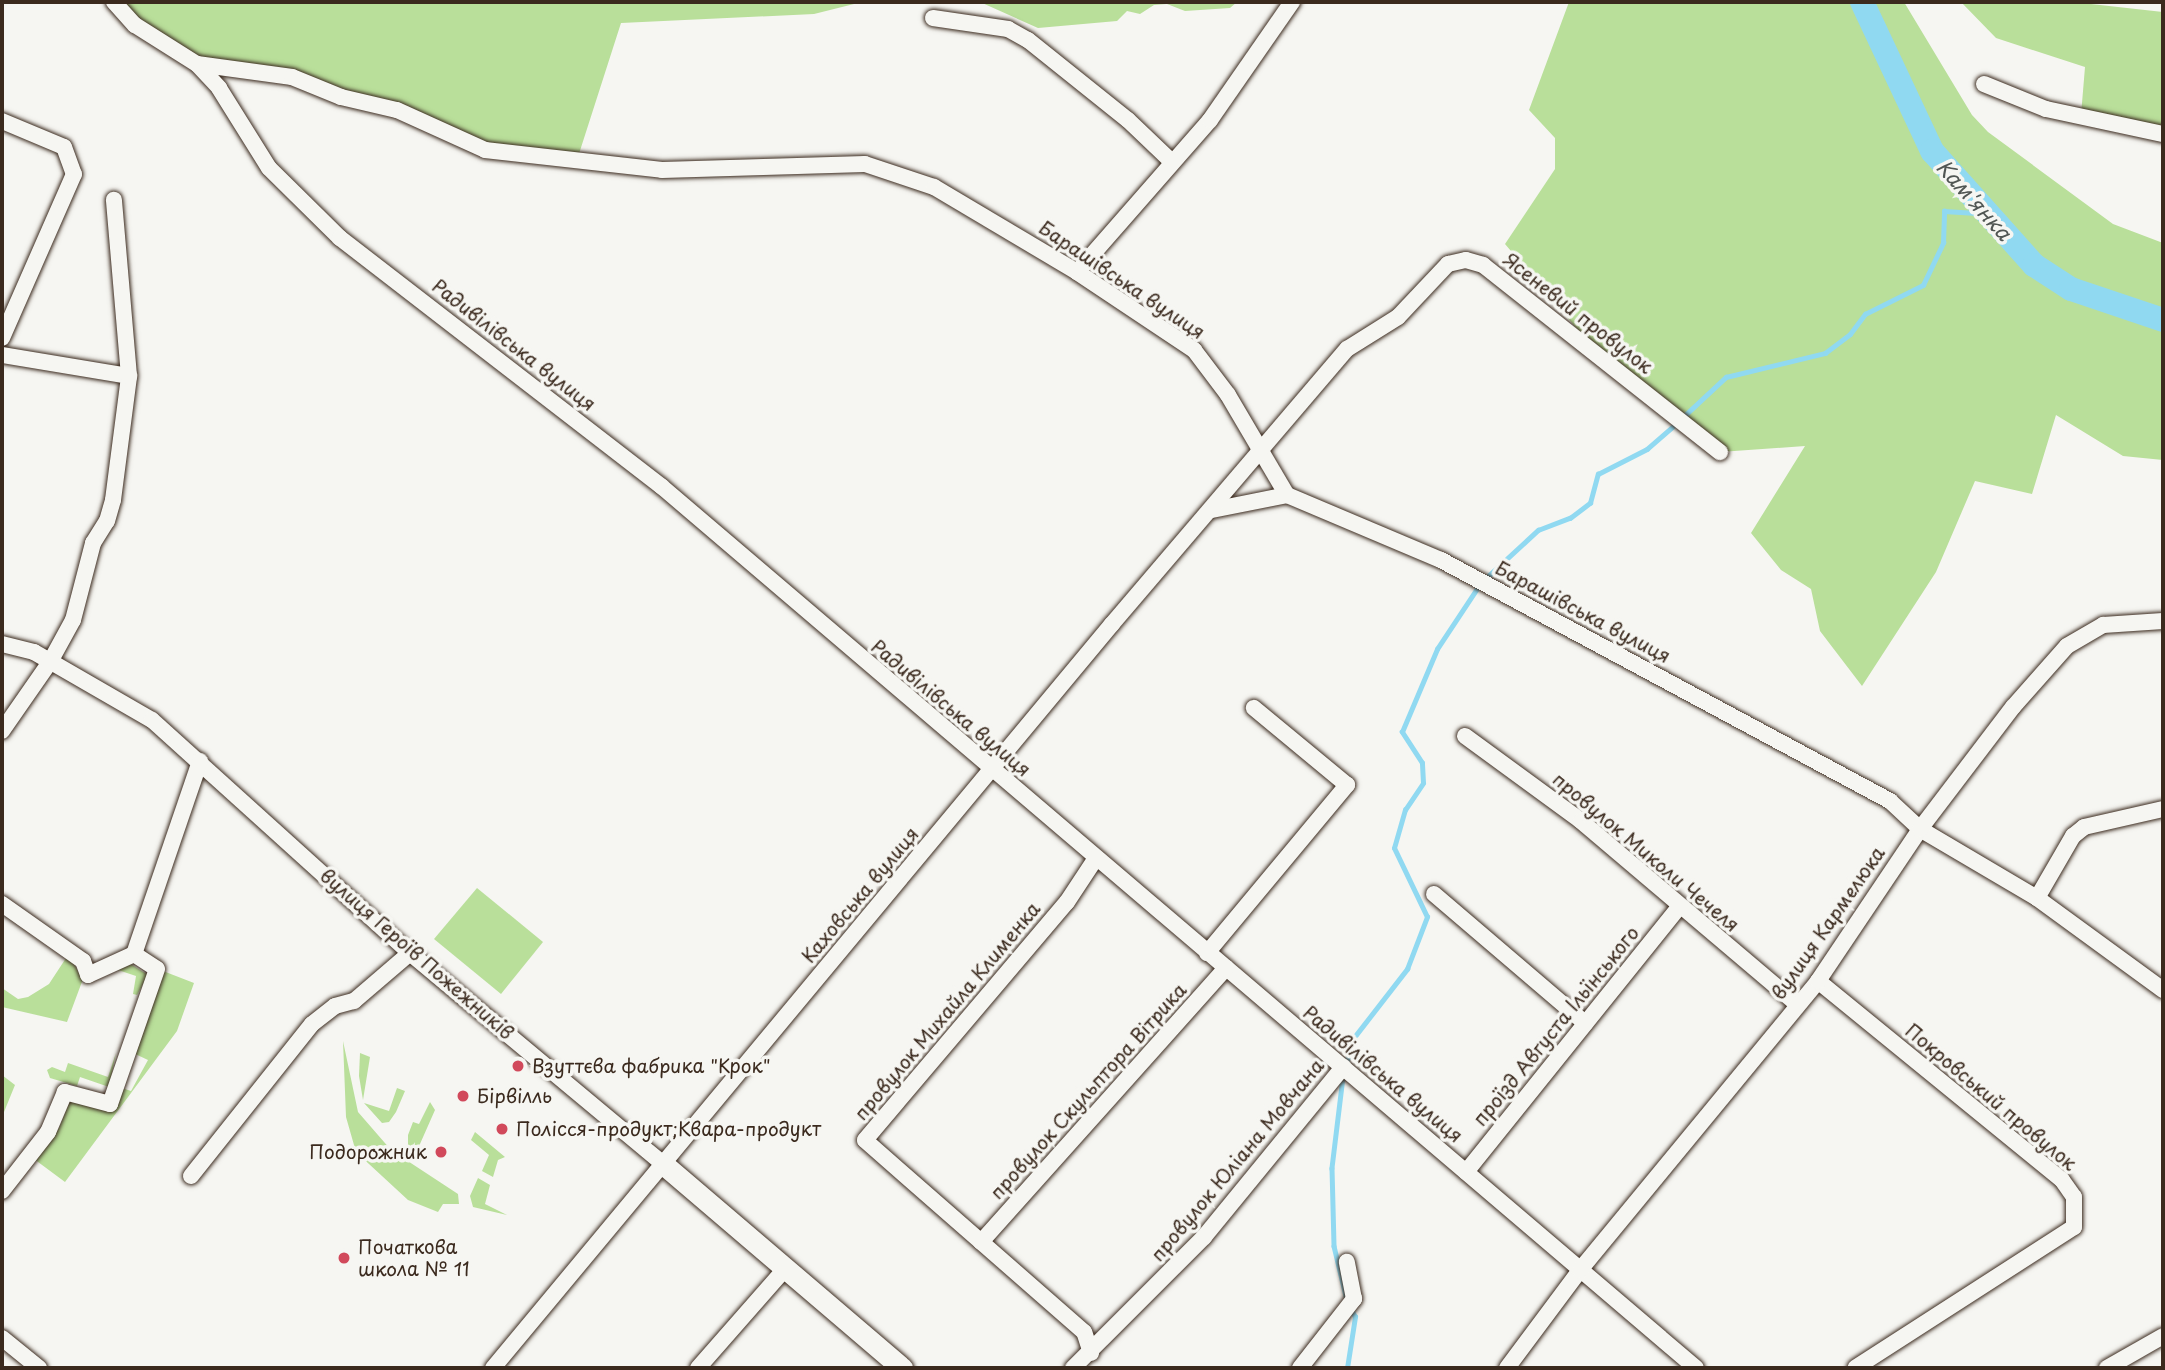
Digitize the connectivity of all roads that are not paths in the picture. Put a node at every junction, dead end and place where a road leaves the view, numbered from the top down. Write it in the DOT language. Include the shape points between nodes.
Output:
graph roads {
  1 [pos="114,2"];
  2 [pos="1292,2"];
  3 [pos="933,18"];
  4 [pos="198,64"];
  5 [pos="255,72"];
  6 [pos="1984,84"];
  7 [pos="225,97"];
  8 [pos="2,121"];
  9 [pos="2163,134"];
  10 [pos="1171,162"];
  11 [pos="114,200"];
  12 [pos="1077,272"];
  13 [pos="2,338"];
  14 [pos="2,355"];
  15 [pos="129,376"];
  16 [pos="1260,451"];
  17 [pos="1720,452"];
  18 [pos="1287,495"];
  19 [pos="1212,510"];
  20 [pos="2163,621"];
  21 [pos="2,644"];
  22 [pos="50,662"];
  23 [pos="1254,708"];
  24 [pos="2,731"];
  25 [pos="1465,736"];
  26 [pos="200,761"];
  27 [pos="992,770"];
  28 [pos="2163,808"];
  29 [pos="1920,829"];
  30 [pos="1096,858"];
  31 [pos="1434,894"];
  32 [pos="2037,898"];
  33 [pos="2,904"];
  34 [pos="1679,907"];
  35 [pos="410,953"];
  36 [pos="1207,953"];
  37 [pos="134,954"];
  38 [pos="1226,968"];
  39 [pos="1818,981"];
  40 [pos="2163,990"];
  41 [pos="1797,1004"];
  42 [pos="1585,1023"];
  43 [pos="1343,1067"];
  44 [pos="662,1163"];
  45 [pos="1466,1172"];
  46 [pos="191,1176"];
  47 [pos="2,1192"];
  48 [pos="981,1242"];
  49 [pos="1347,1262"];
  50 [pos="785,1269"];
  51 [pos="1580,1270"];
  52 [pos="2163,1336"];
  53 [pos="2,1338"];
  54 [pos="1091,1353"];
  55 [pos="38,1368"];
  56 [pos="493,1368"];
  57 [pos="698,1368"];
  58 [pos="902,1368"];
  59 [pos="1073,1368"];
  60 [pos="1300,1368"];
  61 [pos="1507,1368"];
  62 [pos="1696,1368"];
  63 [pos="1855,1368"];
  64 [pos="2107,1368"];
  1 -- 4 [label="street, Барашівська вулиця" via="135,25"];
  2 -- 10 [label="street" via="1210,120"];
  3 -- 10 [label="street" via="1008,29 1028,40 1128,120"];
  4 -- 5 [label="street, Барашівська вулиця"];
  4 -- 7 [label="street, Радивілівська вулиця"];
  5 -- 7 [label="street" via="231,80"];
  5 -- 12 [label="street, Барашівська вулиця" via="292,77 341,97 397,110 485,150 662,170 865,164 934,187"];
  6 -- 9 [label="street" via="2046,109"];
  7 -- 27 [label="street, Радивілівська вулиця" via="270,168 331,229 661,486"];
  8 -- 13 [label="street" via="64,147 74,174"];
  10 -- 12 [label="street"];
  11 -- 15 [label="street"];
  12 -- 16 [label="street, Барашівська вулиця" via="1194,350 1228,395"];
  14 -- 15 [label="street"];
  15 -- 22 [label="street" via="107,521 93,543 73,620"];
  16 -- 17 [label="street, Ясеневий провулок" via="1347,349 1398,317 1448,264 1466,260 1483,265"];
  16 -- 18 [label="street, Барашівська вулиця"];
  16 -- 19 [label="street, Каховська вулиця"];
  18 -- 19 [label="street"];
  18 -- 29 [label="street, Барашівська вулиця" via="1441,560 1890,801"];
  19 -- 27 [label="street, Каховська вулиця"];
  20 -- 29 [label="street, вулиця Кармелюка" via="2103,625 2067,646 2013,707"];
  21 -- 22 [label="street, вулиця Героїв Пожежників" via="34,652"];
  22 -- 24 [label="street"];
  22 -- 26 [label="street, вулиця Героїв Пожежників" via="152,720"];
  23 -- 36 [label="street" via="1347,785"];
  25 -- 34 [label="street, провулок Миколи Чечеля" via="1581,821"];
  26 -- 35 [label="street, вулиця Героїв Пожежників"];
  26 -- 37 [label="street"];
  27 -- 30 [label="street, Радивілівська вулиця"];
  27 -- 44 [label="street, Каховська вулиця"];
  28 -- 32 [label="street" via="2084,827 2073,836"];
  29 -- 32 [label="street, Барашівська вулиця"];
  29 -- 39 [label="street, вулиця Кармелюка"];
  30 -- 36 [label="street, Радивілівська вулиця"];
  30 -- 48 [label="street, провулок Михайла Клименка" via="1068,902 865,1140"];
  31 -- 42 [label="street"];
  32 -- 40 [label="street, Барашівська вулиця"];
  33 -- 37 [label="street" via="83,961 88,975"];
  34 -- 41 [label="street, провулок Миколи Чечеля"];
  34 -- 42 [label="street, проїзд Августа Ільїнського"];
  35 -- 44 [label="street, вулиця Героїв Пожежників"];
  35 -- 46 [label="street" via="354,1000 335,1006 312,1024"];
  36 -- 38 [label="street, Радивілівська вулиця"];
  37 -- 47 [label="street" via="157,969 110,1104 65,1091 48,1132"];
  38 -- 43 [label="street, Радивілівська вулиця"];
  38 -- 48 [label="street, провулок Скульптора Вітрика"];
  39 -- 41 [label="street, вулиця Кармелюка"];
  39 -- 63 [label="street, Покровський провулок" via="2062,1180 2074,1197 2074,1227"];
  41 -- 51 [label="street, вулиця Кармелюка"];
  42 -- 45 [label="street, проїзд Августа Ільїнського"];
  43 -- 45 [label="street, Радивілівська вулиця"];
  43 -- 54 [label="street, провулок Юліана Мовчана" via="1204,1237"];
  44 -- 50 [label="street, вулиця Героїв Пожежників"];
  44 -- 56 [label="street, Каховська вулиця"];
  45 -- 51 [label="street, Радивілівська вулиця"];
  48 -- 54 [label="street, провулок Михайла Клименка" via="1084,1332"];
  49 -- 60 [label="street" via="1354,1299"];
  50 -- 57 [label="street"];
  50 -- 58 [label="street, вулиця Героїв Пожежників"];
  51 -- 61 [label="street, вулиця Кармелюка"];
  51 -- 62 [label="street, Радивілівська вулиця"];
  52 -- 64 [label="street"];
  53 -- 55 [label="street"];
  54 -- 59 [label="street, провулок Юліана Мовчана"];
}
